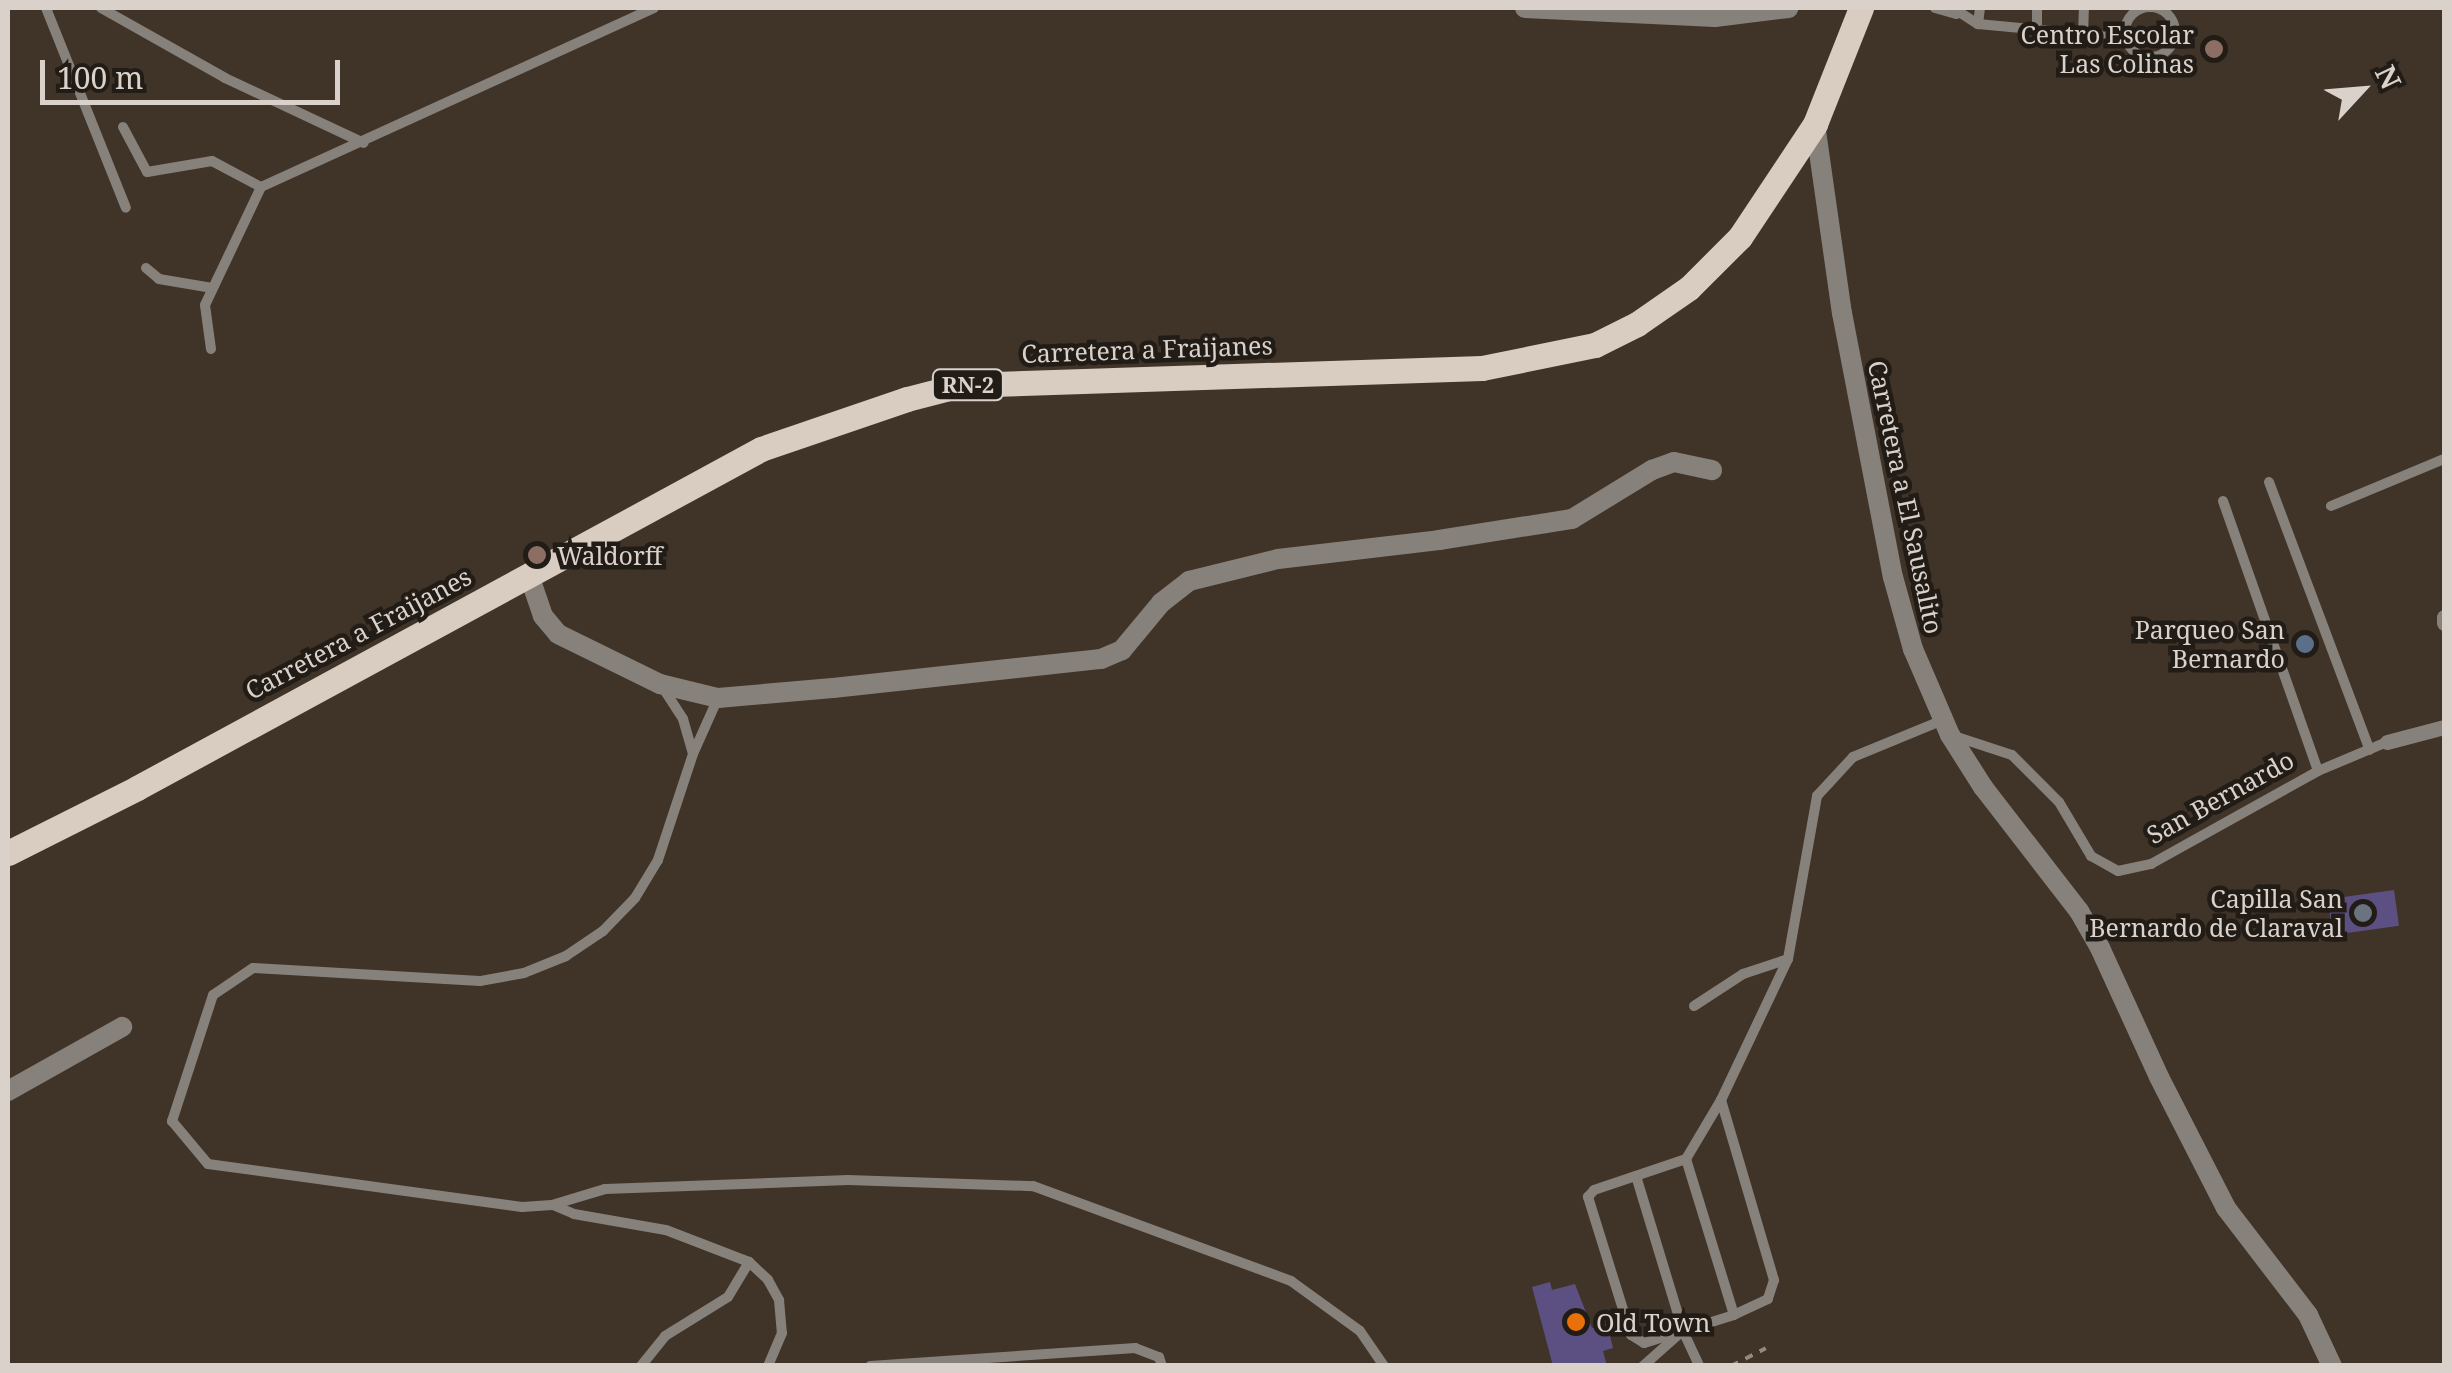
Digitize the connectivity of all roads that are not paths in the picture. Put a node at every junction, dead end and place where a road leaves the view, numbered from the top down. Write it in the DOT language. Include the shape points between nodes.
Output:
graph roads {
  1 [pos="46,8"];
  2 [pos="101,8"];
  3 [pos="654,8"];
  4 [pos="1525,8"];
  5 [pos="1788,8"];
  6 [pos="1861,8"];
  7 [pos="1934,8"];
  8 [pos="1980,8"];
  9 [pos="2037,8"];
  10 [pos="2084,8"];
  11 [pos="2122,8"];
  12 [pos="1706,12"];
  13 [pos="1957,12"];
  14 [pos="2129,19"];
  15 [pos="1978,24"];
  16 [pos="2037,33"];
  17 [pos="2083,35"];
  18 [pos="2126,38"];
  19 [pos="1815,124"];
  20 [pos="124,127"];
  21 [pos="364,143"];
  22 [pos="261,186"];
  23 [pos="126,208"];
  24 [pos="146,268"];
  25 [pos="212,288"];
  26 [pos="211,349"];
  27 [pos="2444,459"];
  28 [pos="1712,470"];
  29 [pos="2269,482"];
  30 [pos="2223,501"];
  31 [pos="2331,506"];
  32 [pos="530,575"];
  33 [pos="660,684"];
  34 [pos="718,698"];
  35 [pos="1947,728"];
  36 [pos="2444,728"];
  37 [pos="2387,742"];
  38 [pos="2370,750"];
  39 [pos="693,754"];
  40 [pos="2318,771"];
  41 [pos="8,853"];
  42 [pos="1788,959"];
  43 [pos="1694,1006"];
  44 [pos="122,1027"];
  45 [pos="8,1091"];
  46 [pos="1721,1100"];
  47 [pos="1686,1159"];
  48 [pos="1636,1176"];
  49 [pos="552,1205"];
  50 [pos="749,1262"];
  51 [pos="1734,1315"];
  52 [pos="1683,1331"];
  53 [pos="640,1366"];
  54 [pos="768,1366"];
  55 [pos="870,1366"];
  56 [pos="1162,1366"];
  57 [pos="1384,1366"];
  58 [pos="1643,1366"];
  59 [pos="1699,1366"];
  60 [pos="2332,1366"];
  1 -- 23 [label="lane"];
  2 -- 21 [label="lane" via="224,78"];
  3 -- 21 [label="lane"];
  4 -- 12 [label="street"];
  5 -- 12 [label="street"];
  6 -- 19 [label="main road, Carretera a Fraijanes / RN-2"];
  7 -- 13 [label="lane"];
  8 -- 15 [label="lane"];
  9 -- 16 [label="lane"];
  10 -- 17 [label="lane"];
  11 -- 14 [label="lane"];
  13 -- 15 [label="lane"];
  14 -- 18 [label="lane"];
  14 -- 18 [label="lane" via="2144,8 2164,11 2176,36 2156,57 2137,54"];
  15 -- 16 [label="lane"];
  16 -- 17 [label="lane"];
  17 -- 18 [label="lane"];
  19 -- 32 [label="main road, Carretera a Fraijanes / RN-2" via="1716,262 1637,324 1595,345 1482,368 961,385 761,449"];
  19 -- 35 [label="street, Carretera a El Sausalito" via="1842,313 1892,577"];
  20 -- 22 [label="lane" via="147,172 212,161"];
  21 -- 22 [label="lane"];
  22 -- 25 [label="lane"];
  24 -- 25 [label="lane" via="159,279"];
  25 -- 26 [label="lane" via="204,326"];
  27 -- 31 [label="lane"];
  28 -- 34 [label="street" via="1674,462 1572,519 1278,558 1189,581 1122,650 1101,658"];
  29 -- 38 [label="lane"];
  30 -- 40 [label="lane"];
  32 -- 33 [label="street" via="543,616 558,634"];
  32 -- 41 [label="main road, Carretera a Fraijanes / RN-2"];
  33 -- 34 [label="street"];
  33 -- 39 [label="lane" via="684,719"];
  34 -- 39 [label="lane"];
  35 -- 40 [label="lane, San Bernardo" via="2012,754 2059,802 2090,856 2118,871 2151,864"];
  35 -- 42 [label="lane" via="1853,757 1817,796"];
  35 -- 60 [label="street, Carretera a El Sausalito" via="1983,787 2079,911 2226,1208 2308,1315"];
  36 -- 37 [label="street, San Bernardo"];
  37 -- 38 [label="lane, San Bernardo"];
  38 -- 40 [label="lane, San Bernardo"];
  39 -- 49 [label="lane" via="658,860 603,931 524,973 480,980 253,968 213,995 172,1121 208,1164 522,1207"];
  42 -- 43 [label="lane" via="1743,974"];
  42 -- 46 [label="lane"];
  44 -- 45 [label="street"];
  46 -- 47 [label="lane"];
  46 -- 51 [label="lane" via="1774,1280 1768,1299"];
  47 -- 48 [label="lane"];
  47 -- 51 [label="lane"];
  48 -- 52 [label="lane"];
  48 -- 52 [label="lane" via="1594,1190 1588,1207 1630,1335 1644,1343"];
  49 -- 50 [label="lane" via="666,1230"];
  49 -- 57 [label="lane" via="622,1188 848,1180 1033,1186 1291,1281 1360,1330"];
  50 -- 53 [label="lane" via="728,1297 664,1336"];
  50 -- 54 [label="lane" via="778,1300 782,1332"];
  51 -- 52 [label="lane"];
  52 -- 58 [label="lane"];
  52 -- 59 [label="lane"];
  55 -- 56 [label="lane" via="1135,1348"];
}
